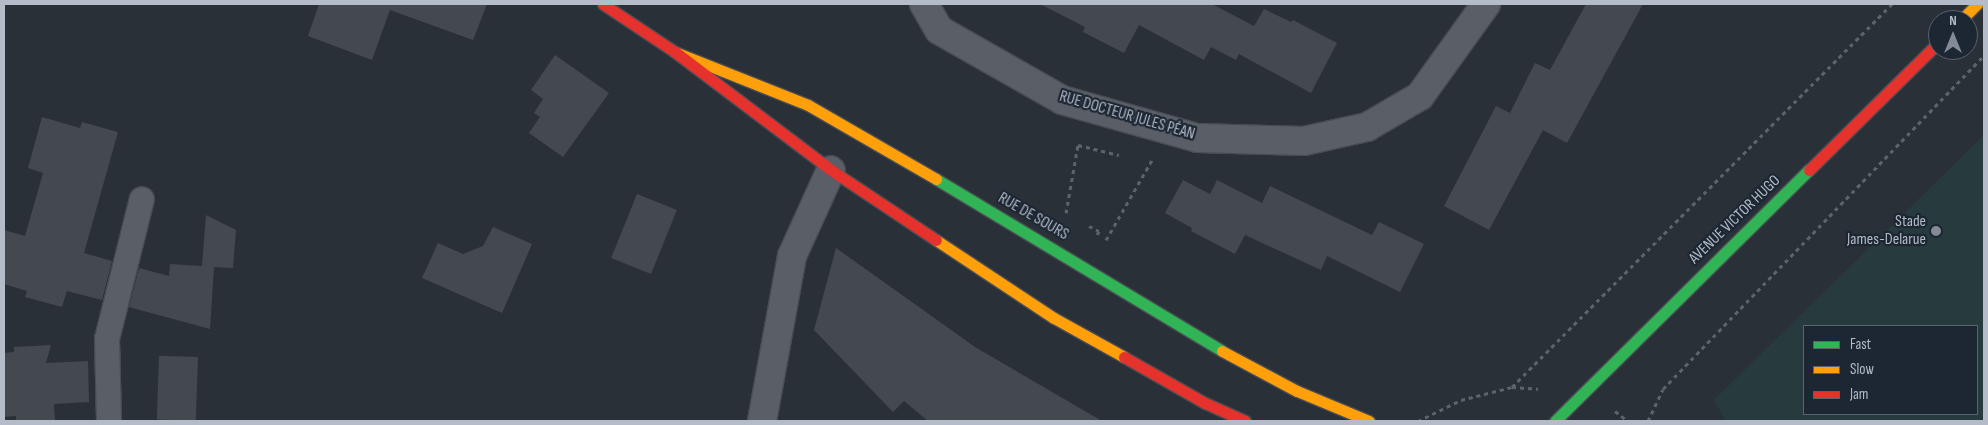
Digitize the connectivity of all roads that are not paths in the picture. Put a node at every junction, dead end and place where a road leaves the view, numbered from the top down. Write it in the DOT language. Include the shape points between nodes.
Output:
graph roads {
  1 [pos="603,4"];
  2 [pos="924,4"];
  3 [pos="1486,4"];
  4 [pos="675,52"];
  5 [pos="1928,53"];
  6 [pos="831,170"];
  7 [pos="142,199"];
  8 [pos="109,421"];
  9 [pos="762,421"];
  10 [pos="1245,421"];
  11 [pos="1369,421"];
  12 [pos="1555,421"];
  1 -- 4 [label="main road, RUE DE SOURS"];
  2 -- 3 [label="street, RUE DOCTEUR JULES PÉAN" via="939,30 1062,100 1197,138 1304,142 1367,127 1420,96"];
  4 -- 6 [label="main road, RUE DE SOURS"];
  4 -- 11 [label="main road, RUE DE SOURS" via="808,105 1088,268 1189,333 1298,391"];
  5 -- 12 [label="main road, AVENUE VICTOR HUGO"];
  6 -- 9 [label="street" via="792,256"];
  6 -- 10 [label="main road, RUE DE SOURS" via="1054,318 1205,403"];
  7 -- 8 [label="lane" via="107,339"];
}
